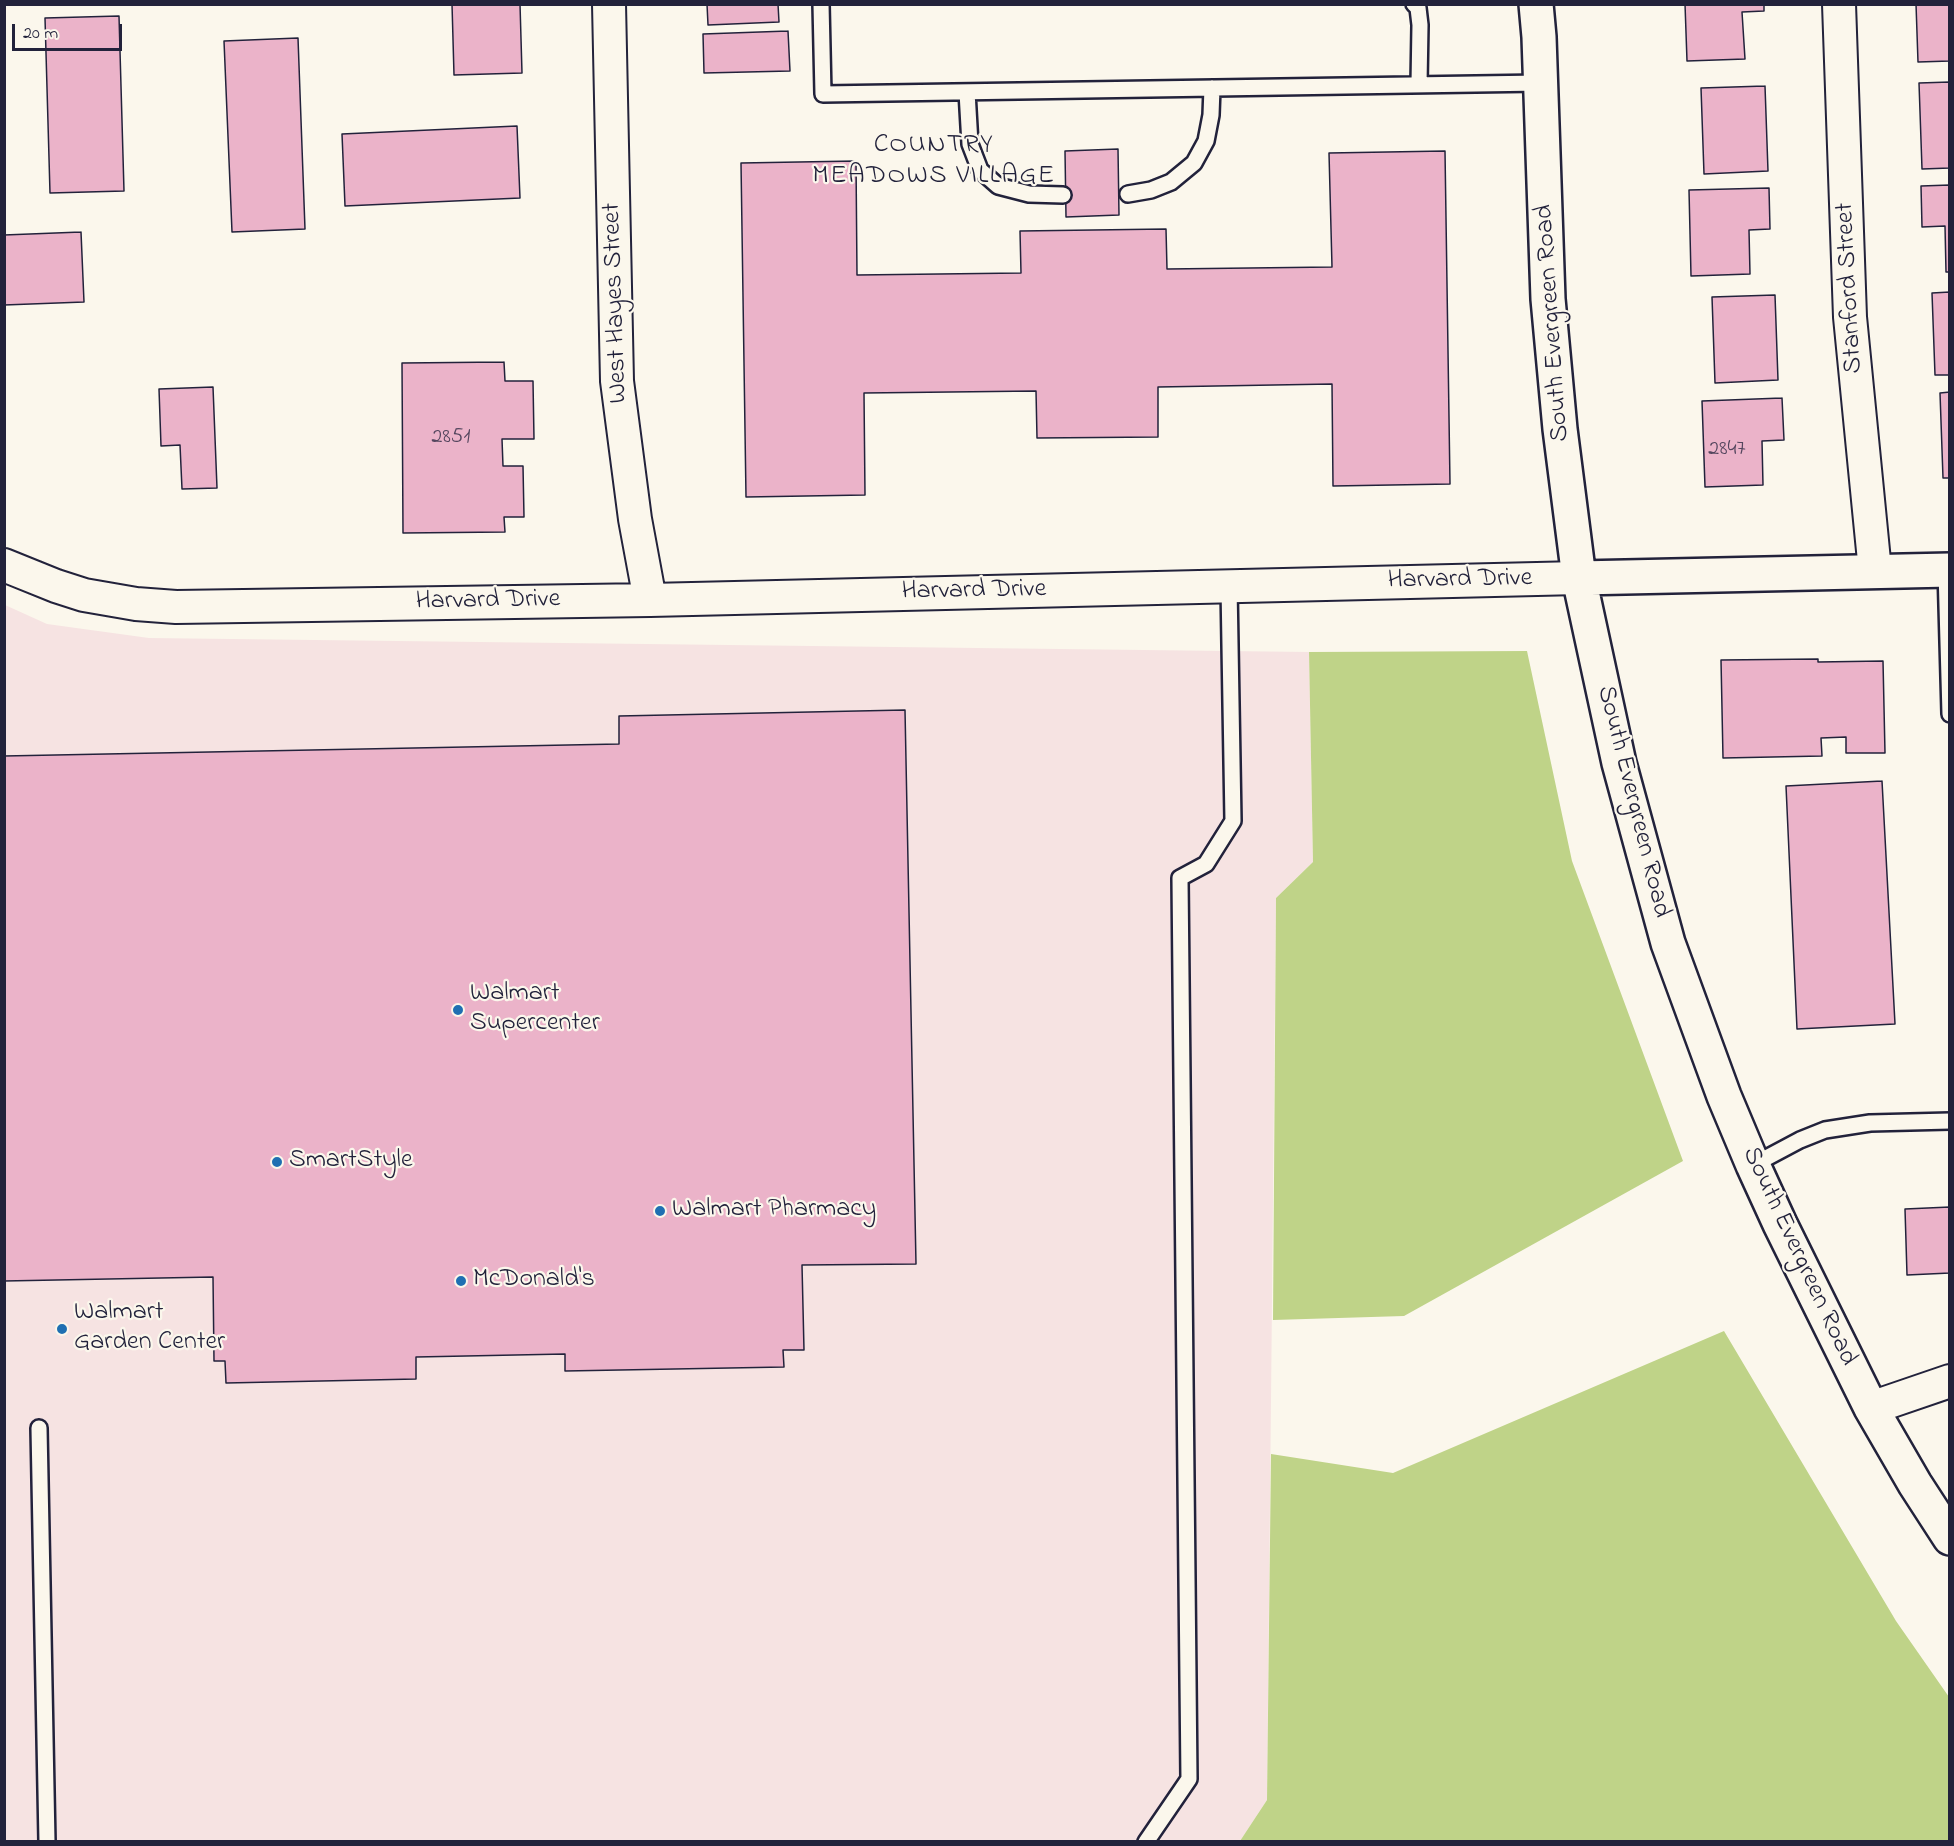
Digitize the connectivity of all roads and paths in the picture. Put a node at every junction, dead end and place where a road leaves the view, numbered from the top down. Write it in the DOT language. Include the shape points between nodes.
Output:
graph roads {
  1 [pos="609,4"];
  2 [pos="821,4"];
  3 [pos="1414,4"];
  4 [pos="1536,4"];
  5 [pos="1839,4"];
  6 [pos="1540,83"];
  7 [pos="1419,84"];
  8 [pos="1212,88"];
  9 [pos="967,92"];
  10 [pos="1128,194"];
  11 [pos="1062,195"];
  12 [pos="4,565"];
  13 [pos="1948,570"];
  14 [pos="1875,571"];
  15 [pos="1579,578"];
  16 [pos="1229,586"];
  17 [pos="650,600"];
  18 [pos="1949,676"];
  19 [pos="1950,714"];
  20 [pos="1950,1121"];
  21 [pos="1753,1165"];
  22 [pos="1950,1381"];
  23 [pos="1871,1408"];
  24 [pos="39,1428"];
  25 [pos="1950,1538"];
  26 [pos="47,1842"];
  27 [pos="1146,1842"];
  1 -- 17 [label="street, West Hayes Street" via="617,381 631,498"];
  2 -- 9 [label="lane" via="823,94"];
  3 -- 7 [label="lane" via="1420,25"];
  4 -- 6 [label="main road, South Evergreen Road"];
  5 -- 14 [label="street, Stanford Street" via="1850,317"];
  6 -- 7 [label="lane"];
  6 -- 15 [label="main road, South Evergreen Road" via="1548,299"];
  7 -- 8 [label="lane"];
  8 -- 9 [label="lane"];
  8 -- 10 [label="lane" via="1206,141 1194,163 1171,182"];
  9 -- 11 [label="lane" via="970,144 980,170 998,186 1029,194"];
  12 -- 17 [label="street, Harvard Drive" via="84,595 176,607"];
  13 -- 14 [label="main road, Harvard Drive"];
  13 -- 18 [label="lane"];
  14 -- 15 [label="main road, Harvard Drive"];
  15 -- 16 [label="street, Harvard Drive"];
  15 -- 21 [label="main road, South Evergreen Road" via="1619,762 1668,943"];
  16 -- 17 [label="street, Harvard Drive"];
  16 -- 27 [label="lane" via="1233,821 1206,864 1180,878 1189,1779"];
  18 -- 19 [label="lane"];
  20 -- 21 [label="lane" via="1870,1123 1825,1130"];
  21 -- 23 [label="main road, South Evergreen Road"];
  22 -- 23 [label="street"];
  23 -- 25 [label="main road, South Evergreen Road"];
  24 -- 26 [label="lane"];
}
